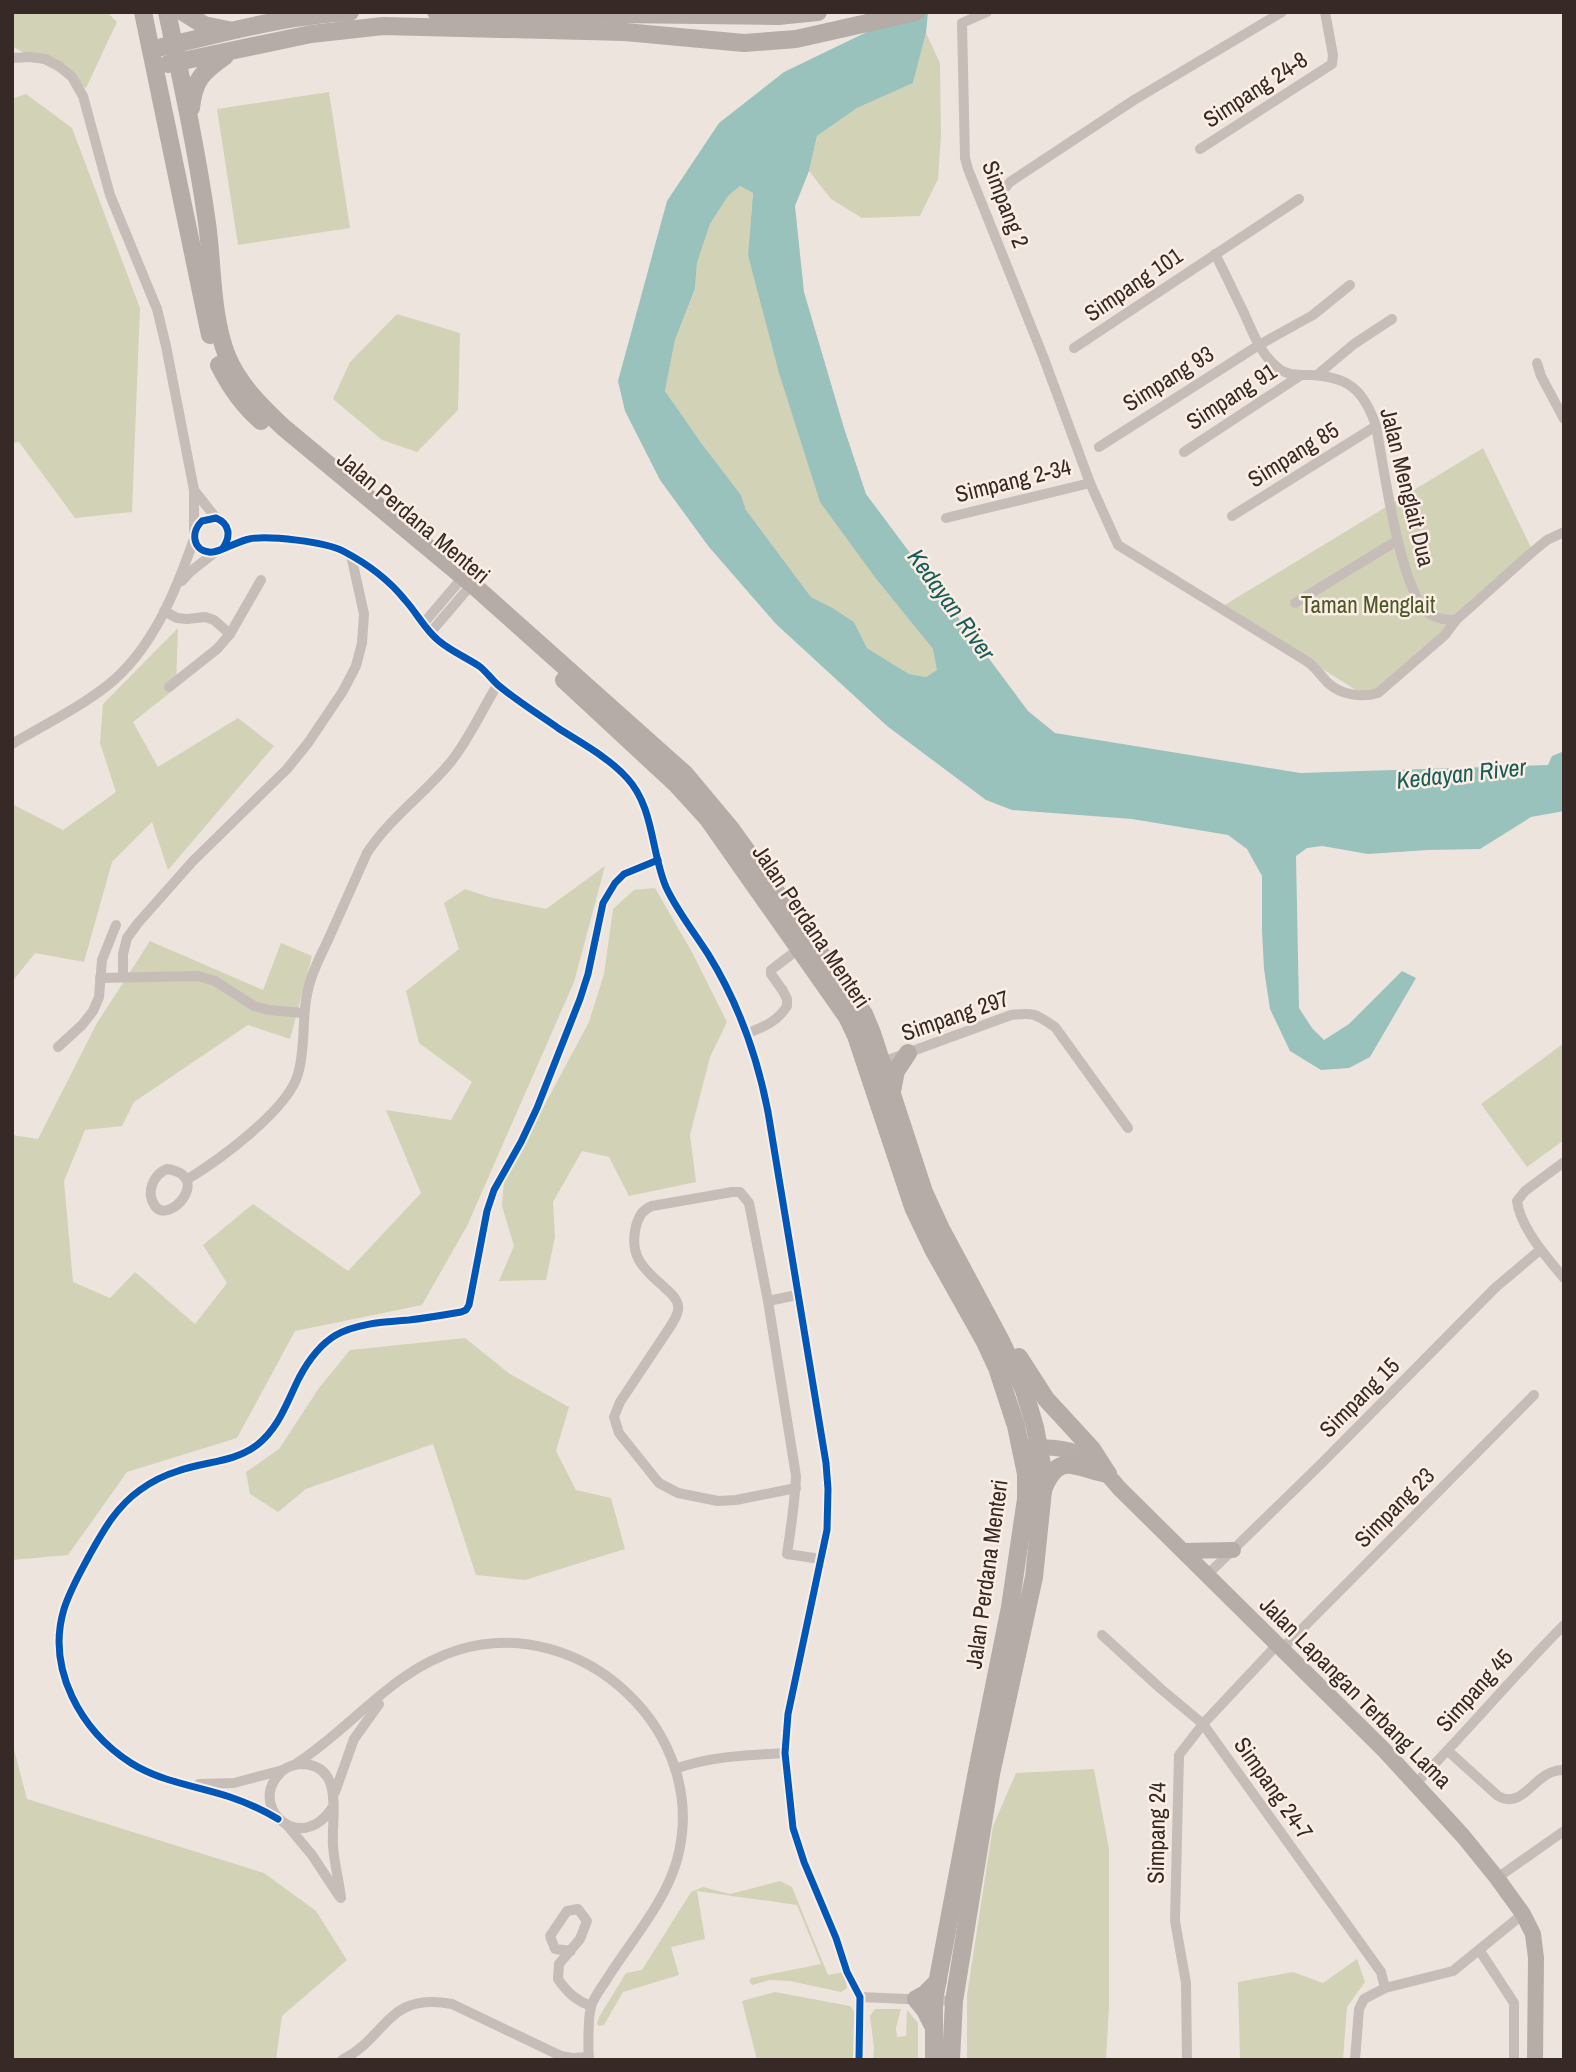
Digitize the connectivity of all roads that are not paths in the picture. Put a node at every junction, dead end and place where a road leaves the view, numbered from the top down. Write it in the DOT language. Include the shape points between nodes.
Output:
graph roads {
  1 [pos="143,12"];
  2 [pos="167,12"];
  3 [pos="183,12"];
  4 [pos="350,12"];
  5 [pos="436,12"];
  6 [pos="818,12"];
  7 [pos="916,12"];
  8 [pos="987,12"];
  9 [pos="1282,12"];
  10 [pos="1325,12"];
  11 [pos="710,13"];
  12 [pos="588,19"];
  13 [pos="234,31"];
  14 [pos="232,50"];
  15 [pos="175,53"];
  16 [pos="12,58"];
  17 [pos="153,58"];
  18 [pos="189,119"];
  19 [pos="1200,149"];
  20 [pos="1006,187"];
  21 [pos="1299,199"];
  22 [pos="1215,254"];
  23 [pos="1350,285"];
  24 [pos="1392,319"];
  25 [pos="1259,345"];
  26 [pos="1074,348"];
  27 [pos="1537,363"];
  28 [pos="1301,375"];
  29 [pos="1317,375"];
  30 [pos="1564,419"];
  31 [pos="1376,426"];
  32 [pos="1099,447"];
  33 [pos="1184,452"];
  34 [pos="1090,483"];
  35 [pos="194,490"];
  36 [pos="1232,516"];
  37 [pos="946,518"];
  38 [pos="220,521"];
  39 [pos="1564,532"];
  40 [pos="194,536"];
  41 [pos="253,538"];
  42 [pos="1398,540"];
  43 [pos="218,550"];
  44 [pos="351,555"];
  45 [pos="261,580"];
  46 [pos="465,584"];
  47 [pos="178,586"];
  48 [pos="1295,603"];
  49 [pos="164,611"];
  50 [pos="1457,620"];
  51 [pos="427,628"];
  52 [pos="230,634"];
  53 [pos="498,684"];
  54 [pos="169,687"];
  55 [pos="12,744"];
  56 [pos="658,860"];
  57 [pos="116,925"];
  58 [pos="800,948"];
  59 [pos="123,976"];
  60 [pos="100,978"];
  61 [pos="303,1013"];
  62 [pos="748,1033"];
  63 [pos="872,1033"];
  64 [pos="58,1047"];
  65 [pos="908,1053"];
  66 [pos="875,1065"];
  67 [pos="892,1093"];
  68 [pos="1128,1128"];
  69 [pos="1564,1162"];
  70 [pos="188,1179"];
  71 [pos="1540,1250"];
  72 [pos="1564,1278"];
  73 [pos="797,1295"];
  74 [pos="768,1301"];
  75 [pos="986,1312"];
  76 [pos="1534,1395"];
  77 [pos="1030,1448"];
  78 [pos="1108,1474"];
  79 [pos="796,1488"];
  80 [pos="1043,1491"];
  81 [pos="1233,1550"];
  82 [pos="1183,1551"];
  83 [pos="821,1559"];
  84 [pos="1207,1575"];
  85 [pos="1564,1625"];
  86 [pos="1102,1634"];
  87 [pos="1280,1646"];
  88 [pos="396,1683"];
  89 [pos="1203,1724"];
  90 [pos="1448,1751"];
  91 [pos="785,1753"];
  92 [pos="289,1767"];
  93 [pos="675,1769"];
  94 [pos="1564,1770"];
  95 [pos="1416,1783"];
  96 [pos="186,1784"];
  97 [pos="334,1794"];
  98 [pos="332,1808"];
  99 [pos="283,1822"];
  100 [pos="1564,1831"];
  101 [pos="1497,1878"];
  102 [pos="1523,1914"];
  103 [pos="571,1951"];
  104 [pos="1480,1951"];
  105 [pos="1385,1988"];
  106 [pos="860,1997"];
  107 [pos="925,1999"];
  108 [pos="954,2001"];
  109 [pos="591,2006"];
  110 [pos="861,2013"];
  111 [pos="588,2058"];
  112 [pos="342,2060"];
  113 [pos="859,2060"];
  114 [pos="866,2060"];
  115 [pos="934,2060"];
  116 [pos="951,2060"];
  117 [pos="1187,2060"];
  118 [pos="1354,2060"];
  119 [pos="1514,2060"];
  120 [pos="1535,2060"];
  1 -- 17 [label="main road, Jalan Perdana Menteri"];
  2 -- 15 [label="main road, Jalan Perdana Menteri"];
  3 -- 13 [label="main road" via="204,25"];
  4 -- 13 [label="main road"];
  5 -- 12 [label="main road"];
  6 -- 11 [label="main road" via="778,16"];
  7 -- 12 [label="main road" via="796,39 744,43"];
  8 -- 34 [label="street, Simpang 2" via="962,23 965,158"];
  9 -- 20 [label="street" via="1134,100"];
  10 -- 19 [label="street, Simpang 24-8" via="1332,64"];
  11 -- 12 [label="main road"];
  12 -- 14 [label="main road" via="383,26"];
  13 -- 15 [label="main road"];
  14 -- 15 [label="main road"];
  14 -- 18 [label="main road" via="197,80"];
  15 -- 17 [label="main road"];
  15 -- 18 [label="main road, Jalan Perdana Menteri"];
  16 -- 35 [label="street" via="45,59 59,66 83,96 110,195 157,309"];
  17 -- 46 [label="main road, Jalan Perdana Menteri" via="211,338 232,389 258,419"];
  18 -- 46 [label="main road, Jalan Perdana Menteri" via="220,330 234,369 258,403 283,427"];
  21 -- 22 [label="street"];
  22 -- 25 [label="street, Jalan Menglait Dua"];
  22 -- 26 [label="street, Simpang 101"];
  23 -- 25 [label="street, Simpang 93" via="1313,315"];
  24 -- 29 [label="street"];
  25 -- 28 [label="street, Jalan Menglait Dua" via="1278,369"];
  25 -- 32 [label="street, Simpang 93"];
  27 -- 30 [label="street"];
  28 -- 29 [label="street, Jalan Menglait Dua"];
  28 -- 33 [label="street, Simpang 91"];
  29 -- 31 [label="street, Jalan Menglait Dua" via="1351,384"];
  31 -- 36 [label="street, Simpang 85"];
  31 -- 42 [label="street, Jalan Menglait Dua"];
  34 -- 37 [label="street, Simpang 2-34"];
  34 -- 50 [label="street, Simpang 2" via="1118,545 1308,662 1327,683 1349,694 1378,693"];
  35 -- 38 [label="street"];
  35 -- 40 [label="street"];
  38 -- 40 [label="street" via="202,521"];
  38 -- 41 [label="street"];
  38 -- 43 [label="street" via="228,541"];
  39 -- 50 [label="street" via="1547,540"];
  40 -- 43 [label="street" via="202,550"];
  40 -- 47 [label="street"];
  41 -- 43 [label="street"];
  41 -- 44 [label="street" via="320,544"];
  42 -- 48 [label="street"];
  42 -- 50 [label="street, Jalan Menglait Dua" via="1425,610 1443,620"];
  43 -- 47 [label="street"];
  44 -- 51 [label="street" via="392,585"];
  44 -- 59 [label="street" via="363,614 362,643 343,691 287,769 193,861 138,923 127,938"];
  45 -- 52 [label="street"];
  46 -- 51 [label="street"];
  46 -- 58 [label="main road, Jalan Perdana Menteri" via="676,783 722,838"];
  46 -- 63 [label="main road, Jalan Perdana Menteri" via="667,756 702,793 854,999"];
  47 -- 49 [label="street"];
  49 -- 52 [label="street" via="177,618 214,620"];
  49 -- 55 [label="street" via="144,645 107,686"];
  51 -- 53 [label="street"];
  52 -- 54 [label="street"];
  53 -- 56 [label="street" via="628,779 643,806"];
  53 -- 61 [label="street" via="458,752 367,853 311,979"];
  56 -- 62 [label="street" via="665,884 724,982"];
  56 -- 96 [label="street" via="624,874 603,903 580,999 537,1108 494,1190 466,1310 358,1326 337,1334 306,1365 283,1414 258,1445 142,1488 113,1515 74,1584 60,1634 60,1658 72,1699 115,1751 147,1772"];
  57 -- 60 [label="street"];
  58 -- 62 [label="street" via="771,970 787,1006 765,1027"];
  58 -- 66 [label="main road, Jalan Perdana Menteri"];
  59 -- 60 [label="street"];
  59 -- 61 [label="street" via="198,976 215,981 254,1006"];
  60 -- 64 [label="street" via="93,1011"];
  61 -- 70 [label="street" via="298,1074 291,1090 230,1150"];
  62 -- 73 [label="street" via="768,1112"];
  63 -- 65 [label="main road" via="891,1049"];
  63 -- 66 [label="main road, Jalan Perdana Menteri"];
  65 -- 66 [label="street, Simpang 297"];
  65 -- 67 [label="main road" via="896,1071"];
  65 -- 68 [label="street, Simpang 297" via="1029,1013 1055,1027"];
  66 -- 67 [label="main road, Jalan Perdana Menteri"];
  66 -- 77 [label="main road, Jalan Perdana Menteri" via="913,1207 990,1353"];
  67 -- 75 [label="main road, Jalan Perdana Menteri" via="924,1192"];
  69 -- 71 [label="street" via="1517,1201"];
  71 -- 72 [label="street"];
  71 -- 81 [label="street, Simpang 15" via="1495,1288"];
  73 -- 74 [label="street"];
  73 -- 83 [label="street" via="826,1462 827,1530"];
  74 -- 79 [label="street"];
  74 -- 79 [label="street" via="749,1203 740,1192 644,1209 634,1250 679,1306 614,1417 619,1433 659,1483 678,1493 718,1501"];
  75 -- 77 [label="main road, Jalan Perdana Menteri" via="1024,1390"];
  75 -- 78 [label="main road" via="1046,1399 1092,1449"];
  76 -- 87 [label="street, Simpang 23"];
  77 -- 78 [label="street, Jalan Lapangan Terbang Lama" via="1065,1448 1084,1455"];
  77 -- 80 [label="main road, Jalan Perdana Menteri" via="1042,1465"];
  77 -- 107 [label="main road, Jalan Perdana Menteri" via="1014,1584 938,1981"];
  78 -- 80 [label="main road" via="1066,1464 1048,1477"];
  78 -- 82 [label="street, Jalan Lapangan Terbang Lama"];
  79 -- 83 [label="street" via="787,1554"];
  80 -- 108 [label="main road, Jalan Perdana Menteri" via="1034,1577 991,1774"];
  81 -- 82 [label="street"];
  81 -- 84 [label="street, Simpang 15"];
  82 -- 84 [label="street, Jalan Lapangan Terbang Lama"];
  83 -- 91 [label="street" via="788,1714"];
  84 -- 87 [label="street, Jalan Lapangan Terbang Lama"];
  85 -- 90 [label="street, Simpang 45"];
  86 -- 89 [label="street, Simpang 24-7"];
  87 -- 89 [label="street, Simpang 24"];
  87 -- 95 [label="street, Jalan Lapangan Terbang Lama"];
  88 -- 92 [label="street" via="337,1734"];
  88 -- 93 [label="street" via="428,1662 458,1650 512,1643 545,1646 600,1671 629,1696 652,1721"];
  88 -- 97 [label="street" via="354,1739"];
  89 -- 105 [label="street, Simpang 24-7" via="1381,1972"];
  89 -- 117 [label="street, Simpang 24" via="1179,1755 1175,1921 1186,1983"];
  90 -- 94 [label="street" via="1507,1800 1518,1798 1545,1774"];
  90 -- 95 [label="street, Simpang 45"];
  91 -- 93 [label="street" via="731,1756"];
  91 -- 106 [label="street" via="793,1828"];
  92 -- 96 [label="street" via="234,1783"];
  92 -- 97 [label="street" via="316,1767 325,1774"];
  92 -- 99 [label="street" via="272,1784 270,1793 270,1802"];
  93 -- 109 [label="street" via="682,1814 676,1861 652,1911"];
  95 -- 101 [label="street, Jalan Lapangan Terbang Lama"];
  96 -- 99 [label="street" via="251,1804"];
  97 -- 98 [label="street"];
  98 -- 99 [label="street" via="313,1826 300,1829"];
  98 -- 99 [label="street" via="341,1899"];
  100 -- 101 [label="street"];
  101 -- 102 [label="street, Jalan Lapangan Terbang Lama"];
  102 -- 104 [label="street"];
  102 -- 120 [label="street, Jalan Lapangan Terbang Lama" via="1533,1934 1536,1958"];
  103 -- 109 [label="street" via="559,1964 558,1979 578,2001"];
  104 -- 105 [label="street" via="1453,1971"];
  104 -- 119 [label="street" via="1514,2003"];
  105 -- 118 [label="street" via="1364,2000 1359,2009"];
  106 -- 107 [label="street"];
  106 -- 110 [label="street"];
  107 -- 108 [label="street"];
  107 -- 115 [label="main road, Jalan Perdana Menteri" via="934,2031"];
  108 -- 116 [label="main road, Jalan Perdana Menteri"];
  109 -- 111 [label="street"];
  110 -- 113 [label="street"];
  110 -- 114 [label="street"];
  111 -- 112 [label="street" via="561,2056 452,2004 435,2001 398,2010 360,2049"];
}
